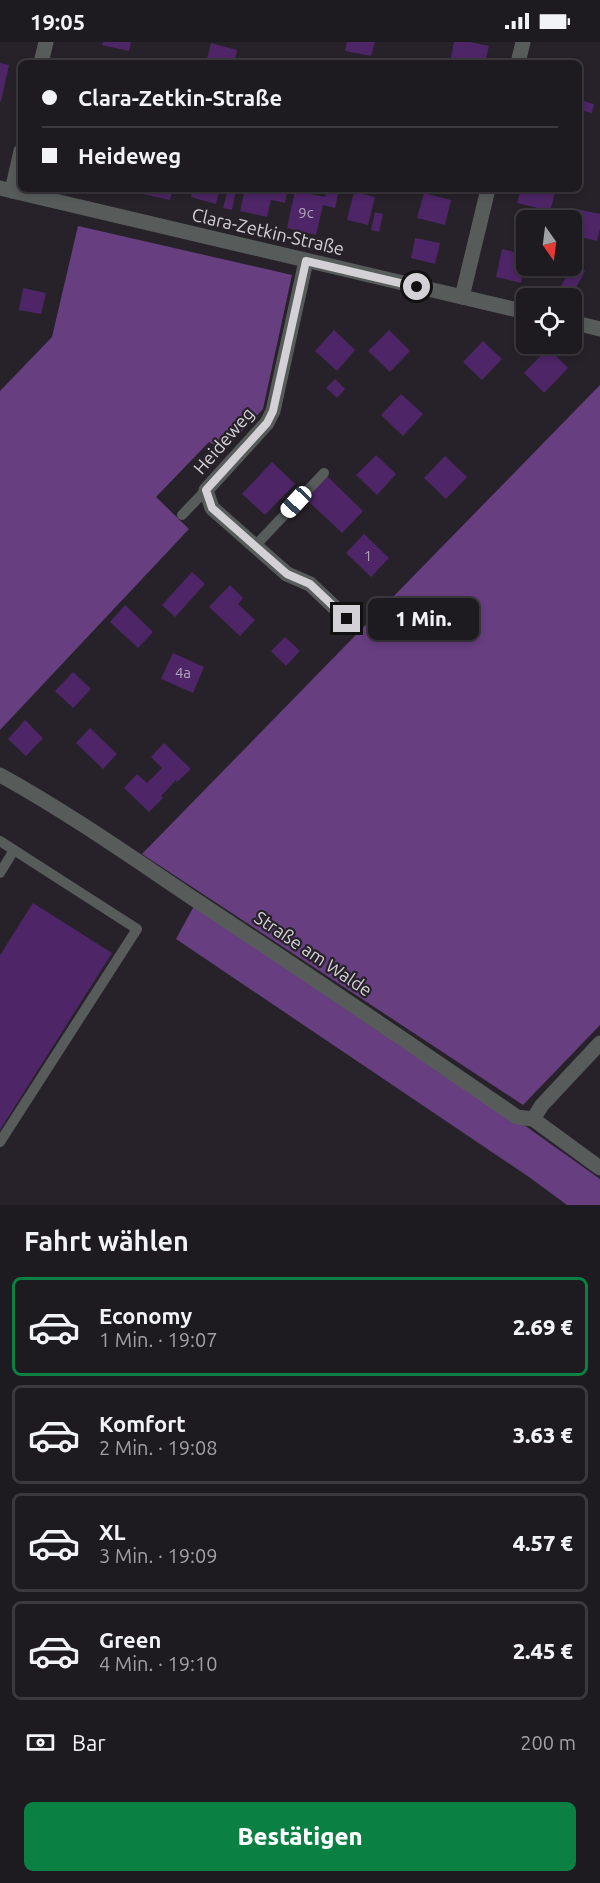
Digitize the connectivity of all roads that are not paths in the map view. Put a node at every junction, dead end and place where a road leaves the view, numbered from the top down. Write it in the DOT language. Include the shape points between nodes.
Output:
graph roads {
  1 [pos="46,42"];
  2 [pos="523,42"];
  3 [pos="42,60"];
  4 [pos="519,60"];
  5 [pos="18,159"];
  6 [pos="6,190"];
  7 [pos="487,192"];
  8 [pos="306,261"];
  9 [pos="462,297"];
  10 [pos="516,310"];
  11 [pos="582,324"];
  12 [pos="600,329"];
  13 [pos="324,473"];
  14 [pos="206,490"];
  15 [pos="182,515"];
  16 [pos="255,546"];
  17 [pos="347,619"];
  18 [pos="0,775"];
  19 [pos="0,841"];
  20 [pos="14,850"];
  21 [pos="0,873"];
  22 [pos="600,1043"];
  23 [pos="533,1119"];
  24 [pos="0,1142"];
  25 [pos="600,1168"];
  1 -- 3 [label="street"];
  2 -- 4 [label="street"];
  5 -- 6 [label="street"];
  6 -- 8 [label="street, Clara-Zetkin-Straße"];
  7 -- 9 [label="street"];
  8 -- 9 [label="street, Clara-Zetkin-Straße"];
  8 -- 14 [label="street, Heideweg" via="273,411 267,423"];
  9 -- 10 [label="street, Clara-Zetkin-Straße"];
  11 -- 12 [label="street"];
  13 -- 16 [label="lane"];
  14 -- 15 [label="lane"];
  14 -- 16 [label="street, Heideweg" via="212,508"];
  16 -- 17 [label="street, Heideweg" via="287,574 310,584"];
  18 -- 23 [label="street, Straße am Walde" via="107,841 517,1117"];
  19 -- 20 [label="lane"];
  20 -- 21 [label="lane"];
  20 -- 24 [label="lane" via="137,929"];
  22 -- 23 [label="street"];
  23 -- 25 [label="street, Straße am Walde"];
}
